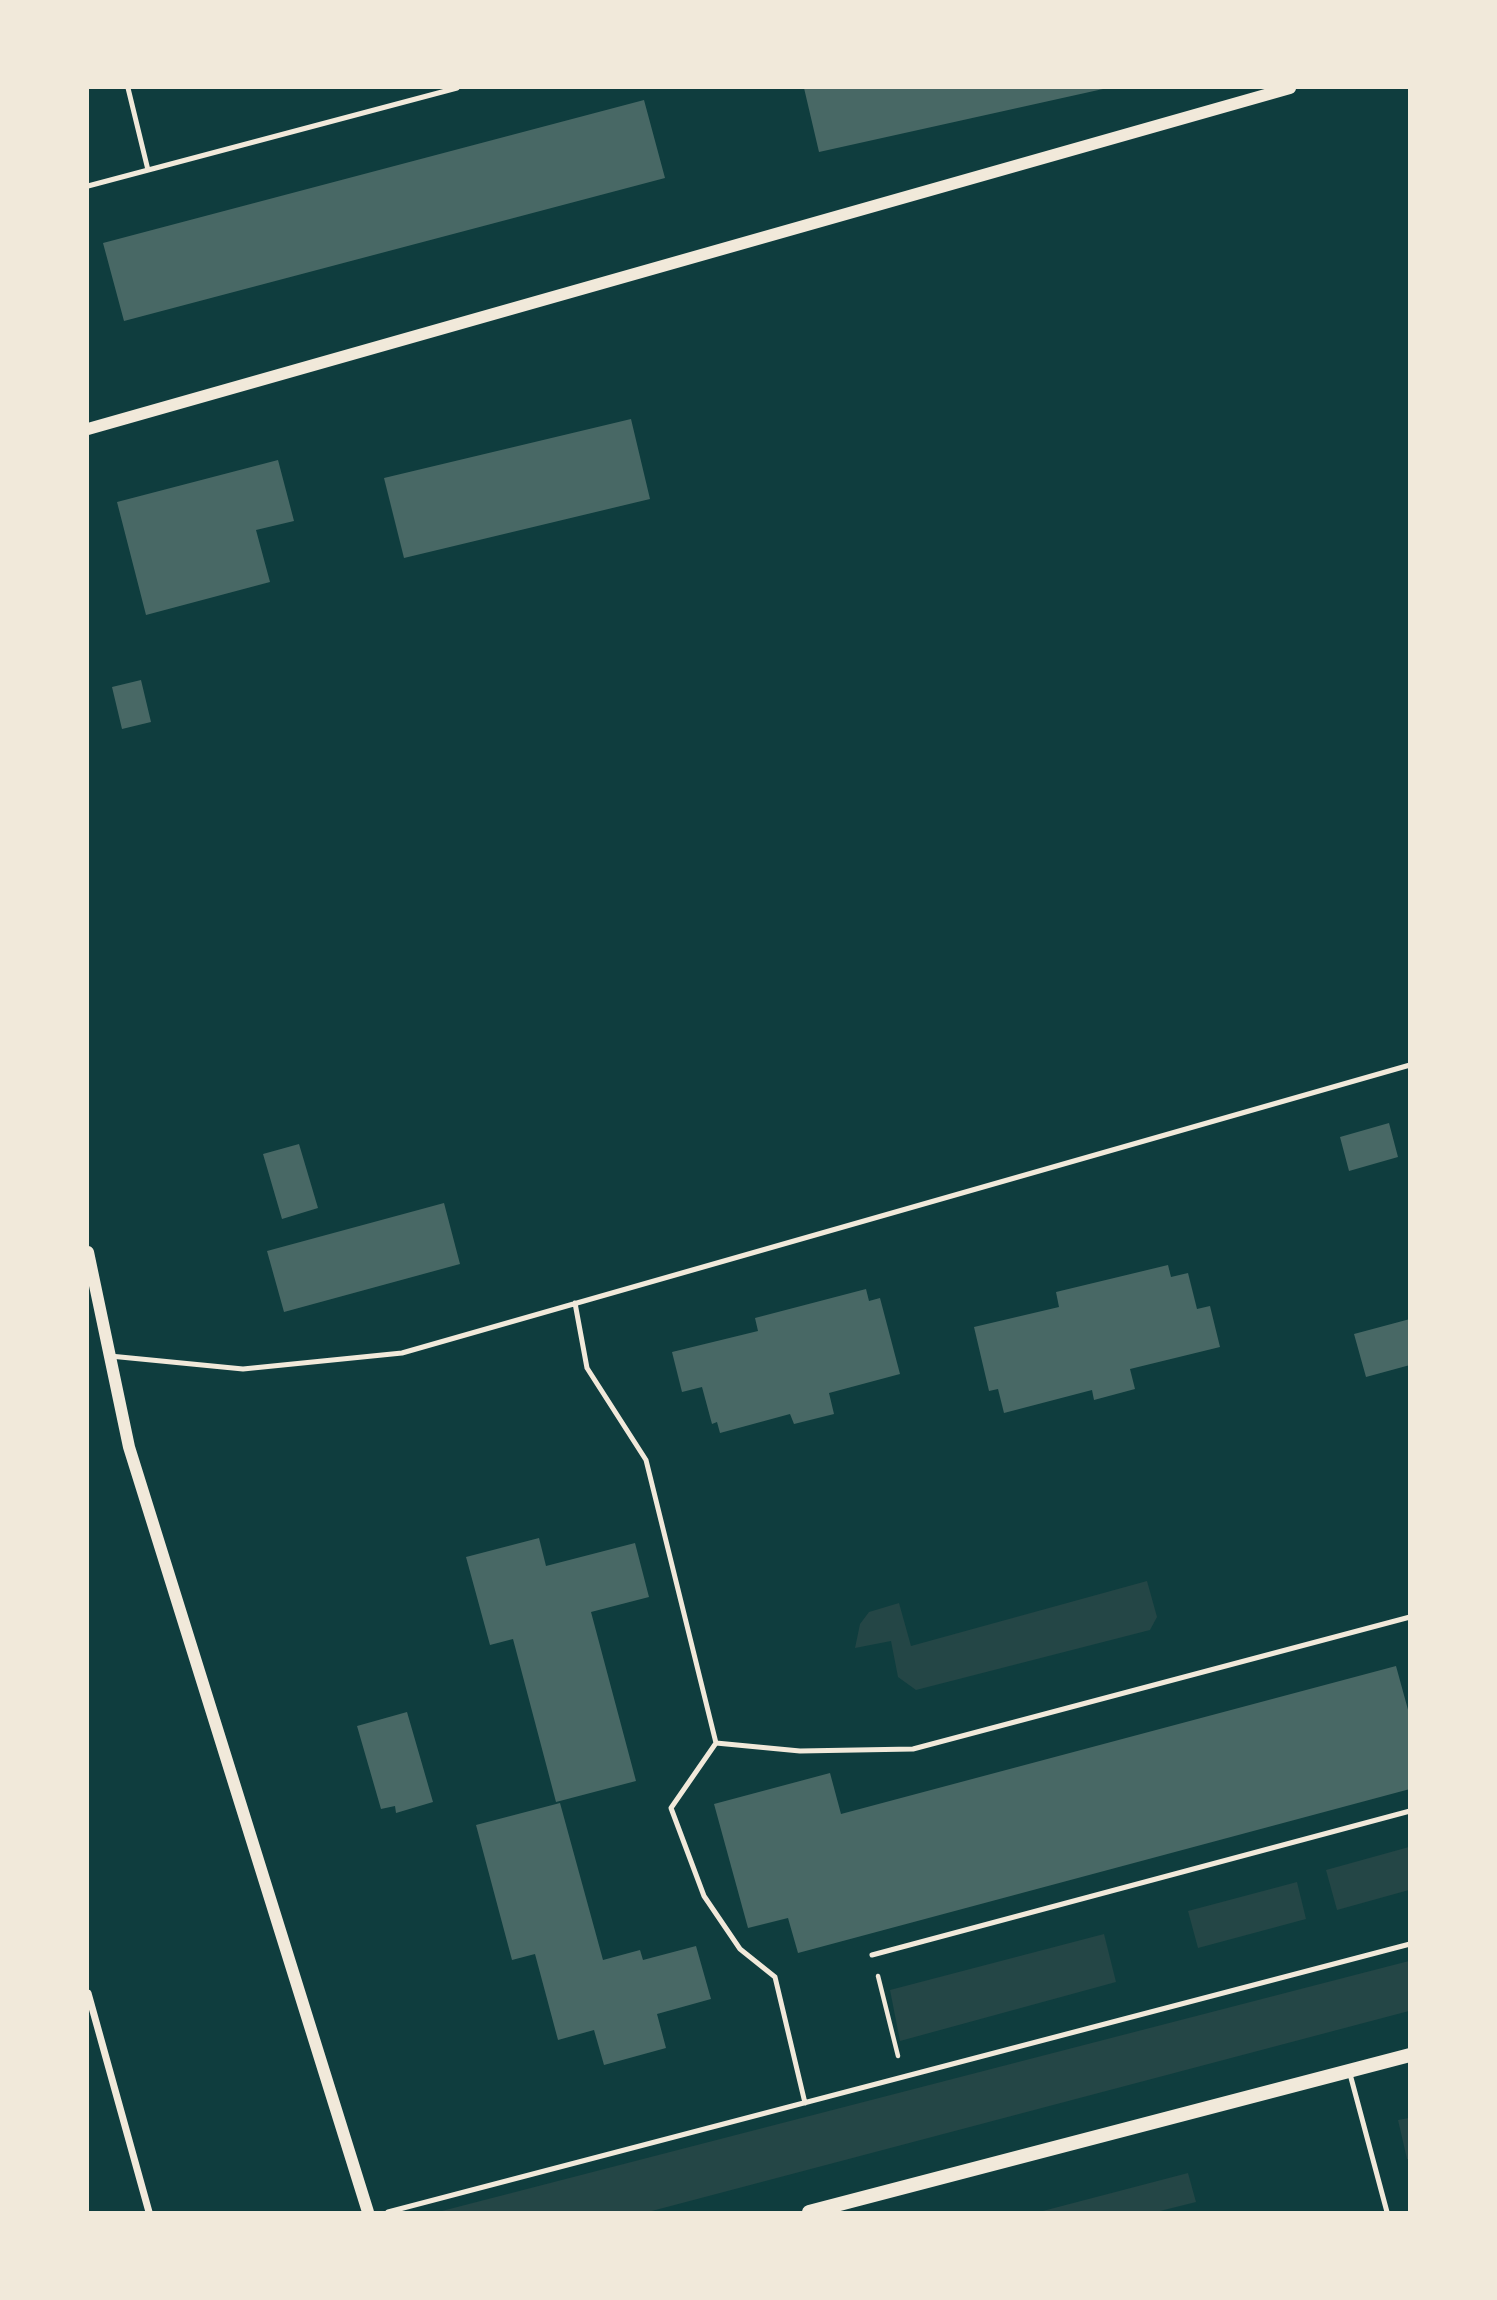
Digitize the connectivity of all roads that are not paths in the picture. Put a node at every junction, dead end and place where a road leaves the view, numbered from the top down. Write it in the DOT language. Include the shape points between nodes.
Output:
graph roads {
  1 [pos="128,88"];
  2 [pos="457,88"];
  3 [pos="1290,88"];
  4 [pos="148,170"];
  5 [pos="88,186"];
  6 [pos="88,429"];
  7 [pos="1409,1065"];
  8 [pos="88,1252"];
  9 [pos="575,1303"];
  10 [pos="110,1356"];
  11 [pos="1409,1617"];
  12 [pos="716,1743"];
  13 [pos="1409,1811"];
  14 [pos="1409,1944"];
  15 [pos="872,1955"];
  16 [pos="88,1993"];
  17 [pos="1409,2055"];
  18 [pos="1349,2070"];
  19 [pos="805,2103"];
  20 [pos="149,2213"];
  21 [pos="368,2213"];
  22 [pos="388,2213"];
  23 [pos="808,2213"];
  24 [pos="1387,2213"];
  1 -- 4 [label="lane"];
  2 -- 4 [label="lane"];
  3 -- 6 [label="street"];
  4 -- 5 [label="lane"];
  7 -- 9 [label="lane"];
  8 -- 10 [label="street"];
  9 -- 10 [label="lane" via="402,1353 243,1369"];
  9 -- 12 [label="lane" via="587,1368 646,1460"];
  10 -- 21 [label="street" via="129,1447"];
  11 -- 12 [label="lane" via="913,1749 800,1751"];
  12 -- 19 [label="lane" via="671,1808 704,1896 740,1949 775,1978"];
  13 -- 15 [label="lane"];
  14 -- 19 [label="lane"];
  16 -- 20 [label="street"];
  17 -- 18 [label="main road"];
  18 -- 23 [label="main road"];
  18 -- 24 [label="lane"];
  19 -- 22 [label="lane"];
}
